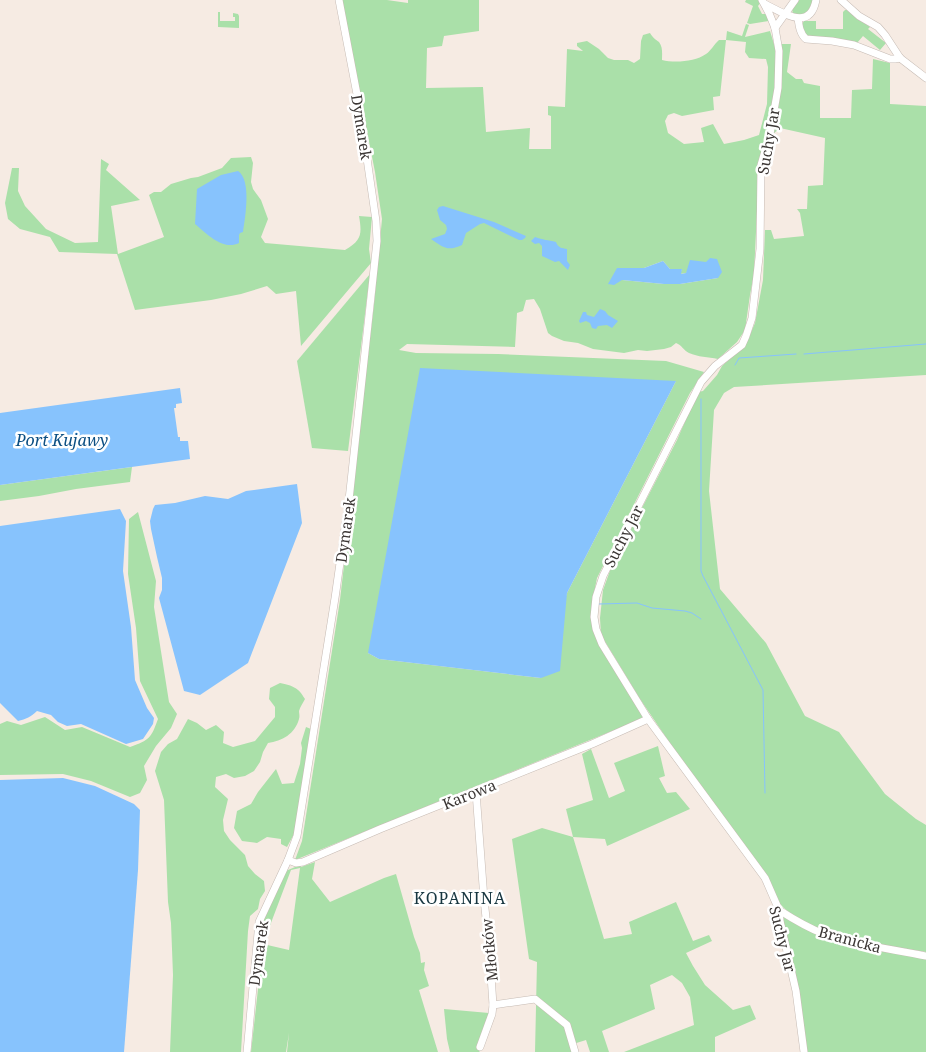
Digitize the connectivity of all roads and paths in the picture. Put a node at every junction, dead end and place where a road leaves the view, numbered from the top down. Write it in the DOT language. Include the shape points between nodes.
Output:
graph roads {
  1 [pos="339,0"];
  2 [pos="795,0"];
  3 [pos="816,0"];
  4 [pos="840,0"];
  5 [pos="764,2"];
  6 [pos="785,14"];
  7 [pos="798,18"];
  8 [pos="775,28"];
  9 [pos="900,58"];
  10 [pos="926,78"];
  11 [pos="648,718"];
  12 [pos="476,792"];
  13 [pos="288,860"];
  14 [pos="779,910"];
  15 [pos="926,956"];
  16 [pos="493,1005"];
  17 [pos="480,1047"];
  18 [pos="247,1052"];
  19 [pos="575,1052"];
  20 [pos="804,1052"];
  1 -- 13 [label="street, Dymarek" via="360,110 376,241 339,573 297,836"];
  2 -- 6 [label="street"];
  3 -- 7 [label="street" via="811,13"];
  4 -- 9 [label="street" via="878,26"];
  5 -- 6 [label="street"];
  5 -- 8 [label="street, Suchy Jar"];
  6 -- 7 [label="street"];
  6 -- 8 [label="street"];
  7 -- 9 [label="street" via="806,39 848,44 890,59"];
  8 -- 11 [label="street, Suchy Jar" via="779,51 778,88 761,165 760,250 749,328 742,345 701,382 603,576 596,597 594,623 598,636"];
  9 -- 10 [label="street"];
  11 -- 12 [label="street, Karowa"];
  11 -- 14 [label="street, Suchy Jar" via="765,878"];
  12 -- 13 [label="street, Karowa" via="300,863"];
  12 -- 16 [label="street, Młotków"];
  13 -- 18 [label="street, Dymarek" via="259,922"];
  14 -- 15 [label="street, Branicka" via="822,933"];
  14 -- 20 [label="street, Suchy Jar" via="796,990"];
  16 -- 17 [label="street, Młotków"];
  16 -- 19 [label="street" via="535,999 568,1025"];
}
